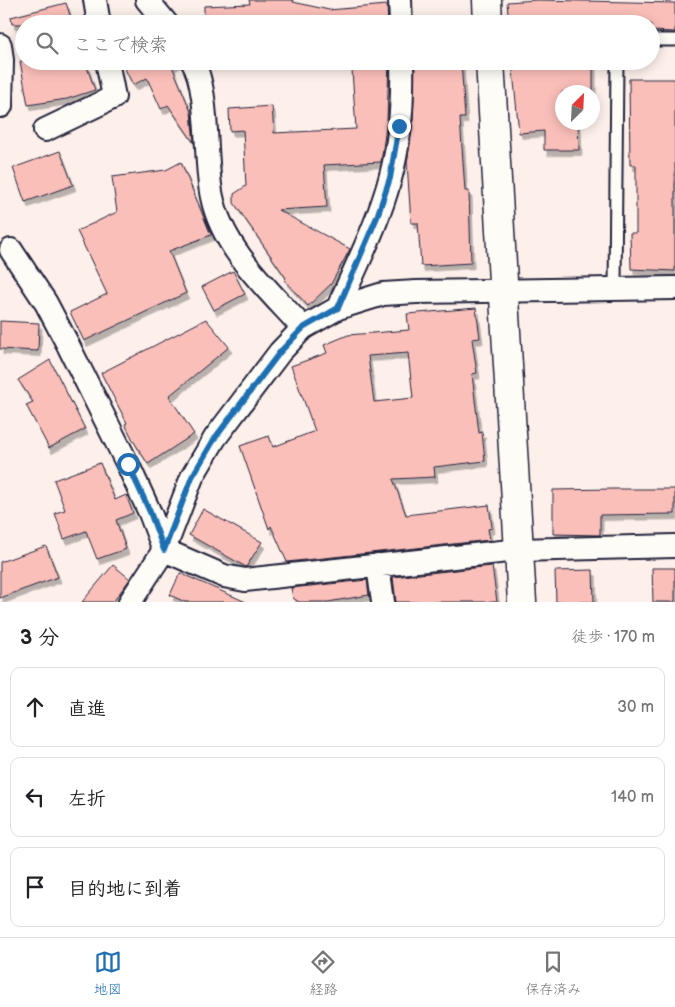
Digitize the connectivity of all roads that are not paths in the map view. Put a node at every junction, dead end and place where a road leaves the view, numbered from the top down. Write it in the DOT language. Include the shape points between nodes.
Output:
graph roads {
  1 [pos="95,0"];
  2 [pos="147,0"];
  3 [pos="400,0"];
  4 [pos="487,0"];
  5 [pos="98,15"];
  6 [pos="160,15"];
  7 [pos="401,15"];
  8 [pos="488,15"];
  9 [pos="660,40"];
  10 [pos="675,40"];
  11 [pos="0,45"];
  12 [pos="109,70"];
  13 [pos="197,70"];
  14 [pos="402,70"];
  15 [pos="491,70"];
  16 [pos="616,70"];
  17 [pos="1,106"];
  18 [pos="45,130"];
  19 [pos="11,250"];
  20 [pos="675,288"];
  21 [pos="615,289"];
  22 [pos="504,291"];
  23 [pos="338,308"];
  24 [pos="303,328"];
  25 [pos="675,546"];
  26 [pos="164,550"];
  27 [pos="518,550"];
  28 [pos="378,565"];
  29 [pos="130,602"];
  30 [pos="383,602"];
  31 [pos="522,602"];
  1 -- 5 [label="street"];
  2 -- 6 [label="street"];
  3 -- 7 [label="street"];
  4 -- 8 [label="street"];
  9 -- 10 [label="lane"];
  11 -- 17 [label="street"];
  12 -- 18 [label="street" via="114,97"];
  13 -- 24 [label="street" via="212,198 226,233 242,260"];
  14 -- 23 [label="street" via="399,126 390,178"];
  15 -- 22 [label="street"];
  16 -- 21 [label="lane"];
  19 -- 26 [label="street" via="46,303 66,341 128,464"];
  20 -- 21 [label="street"];
  21 -- 22 [label="street"];
  22 -- 23 [label="street" via="383,294"];
  22 -- 27 [label="street"];
  23 -- 24 [label="street"];
  24 -- 26 [label="street" via="280,352 215,438 192,477"];
  25 -- 27 [label="street"];
  26 -- 28 [label="street" via="224,576 245,580"];
  26 -- 29 [label="street"];
  27 -- 28 [label="street"];
  27 -- 31 [label="street"];
  28 -- 30 [label="street"];
}
